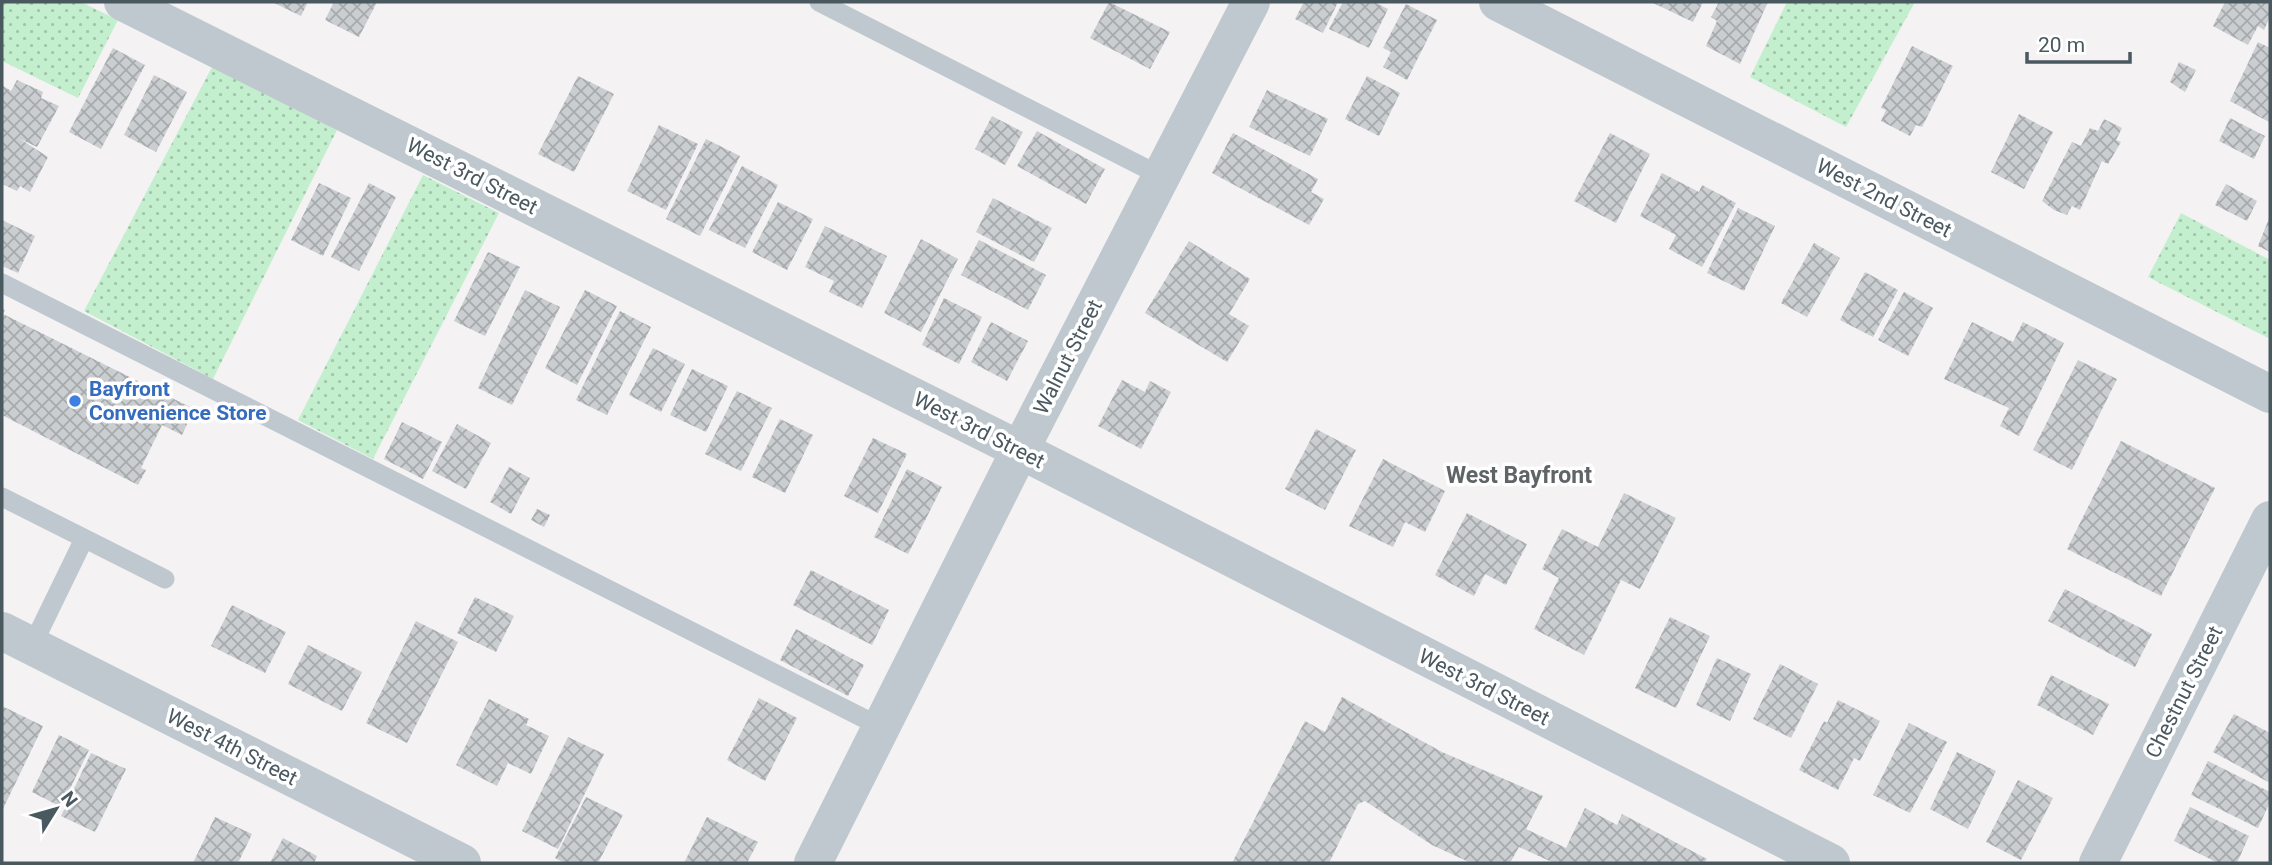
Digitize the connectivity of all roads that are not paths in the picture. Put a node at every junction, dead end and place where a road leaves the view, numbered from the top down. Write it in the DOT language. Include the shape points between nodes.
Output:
graph roads {
  1 [pos="123,2"];
  2 [pos="819,2"];
  3 [pos="1251,2"];
  4 [pos="1498,2"];
  5 [pos="1161,176"];
  6 [pos="2,283"];
  7 [pos="2270,394"];
  8 [pos="1020,450"];
  9 [pos="2,497"];
  10 [pos="2270,520"];
  11 [pos="84,539"];
  12 [pos="165,579"];
  13 [pos="17,638"];
  14 [pos="881,727"];
  15 [pos="462,863"];
  16 [pos="813,863"];
  17 [pos="1831,863"];
  18 [pos="2098,863"];
  1 -- 8 [label="street, West 3rd Street"];
  2 -- 5 [label="lane"];
  3 -- 5 [label="street, Walnut Street"];
  4 -- 7 [label="street, West 2nd Street"];
  5 -- 8 [label="street, Walnut Street"];
  6 -- 14 [label="lane"];
  8 -- 14 [label="street, Walnut Street"];
  8 -- 17 [label="street, West 3rd Street"];
  9 -- 11 [label="lane"];
  10 -- 18 [label="street, Chestnut Street"];
  11 -- 12 [label="lane"];
  11 -- 13 [label="lane"];
  13 -- 15 [label="street, West 4th Street"];
  14 -- 16 [label="street, Walnut Street"];
}
